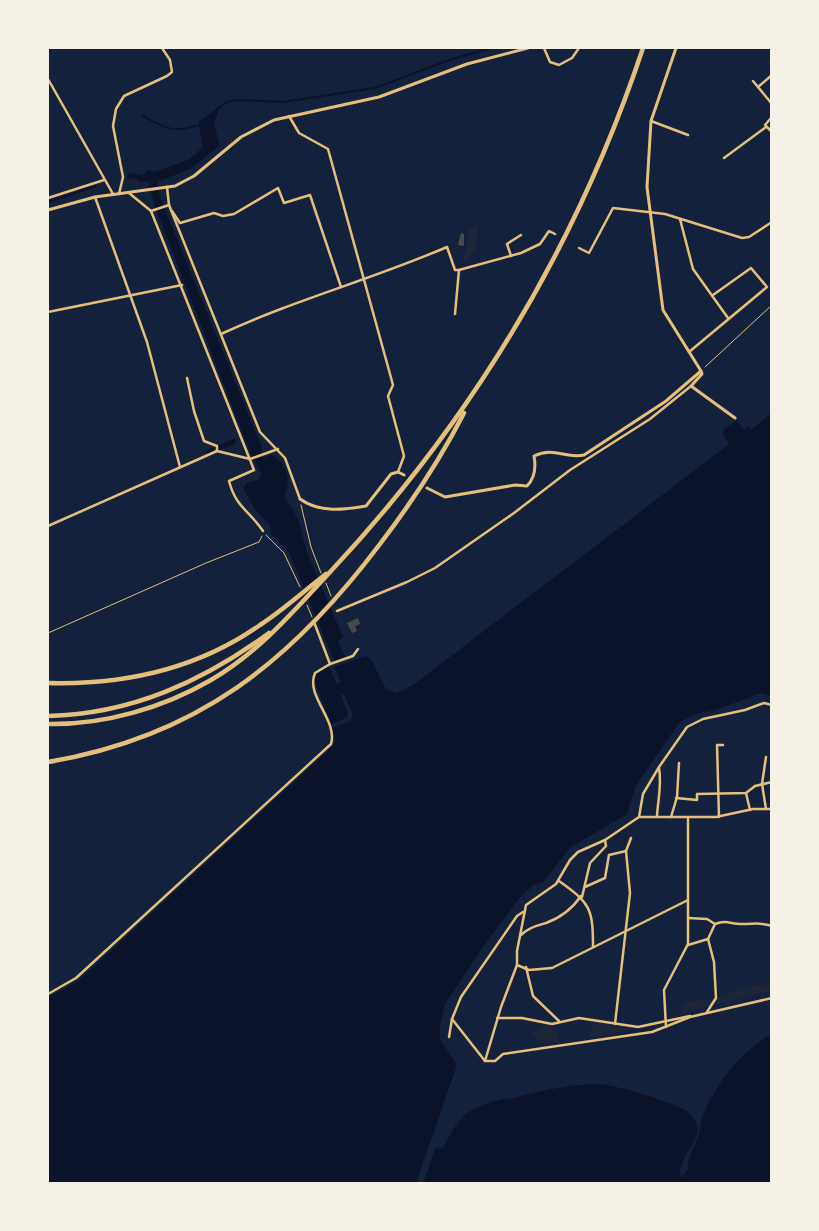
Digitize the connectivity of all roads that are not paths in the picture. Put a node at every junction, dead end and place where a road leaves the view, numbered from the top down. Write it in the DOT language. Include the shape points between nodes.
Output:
graph roads {
  1 [pos="162,48"];
  2 [pos="528,48"];
  3 [pos="544,48"];
  4 [pos="579,48"];
  5 [pos="643,48"];
  6 [pos="676,48"];
  7 [pos="772,75"];
  8 [pos="48,79"];
  9 [pos="753,81"];
  10 [pos="758,87"];
  11 [pos="772,104"];
  12 [pos="289,116"];
  13 [pos="772,117"];
  14 [pos="651,121"];
  15 [pos="766,126"];
  16 [pos="772,132"];
  17 [pos="688,135"];
  18 [pos="724,158"];
  19 [pos="104,180"];
  20 [pos="167,188"];
  21 [pos="129,193"];
  22 [pos="113,194"];
  23 [pos="119,194"];
  24 [pos="96,197"];
  25 [pos="48,198"];
  26 [pos="167,206"];
  27 [pos="48,210"];
  28 [pos="152,210"];
  29 [pos="171,211"];
  30 [pos="650,212"];
  31 [pos="680,219"];
  32 [pos="772,222"];
  33 [pos="555,234"];
  34 [pos="521,235"];
  35 [pos="579,248"];
  36 [pos="511,256"];
  37 [pos="459,270"];
  38 [pos="364,279"];
  39 [pos="182,285"];
  40 [pos="341,287"];
  41 [pos="713,295"];
  42 [pos="131,296"];
  43 [pos="48,312"];
  44 [pos="455,314"];
  45 [pos="728,318"];
  46 [pos="221,334"];
  47 [pos="689,352"];
  48 [pos="700,371"];
  49 [pos="187,378"];
  50 [pos="691,386"];
  51 [pos="474,394"];
  52 [pos="735,418"];
  53 [pos="276,450"];
  54 [pos="217,451"];
  55 [pos="252,459"];
  56 [pos="180,467"];
  57 [pos="398,472"];
  58 [pos="404,475"];
  59 [pos="427,488"];
  60 [pos="300,499"];
  61 [pos="48,526"];
  62 [pos="263,531"];
  63 [pos="337,565"];
  64 [pos="337,611"];
  65 [pos="314,620"];
  66 [pos="282,624"];
  67 [pos="358,649"];
  68 [pos="332,664"];
  69 [pos="48,683"];
  70 [pos="772,705"];
  71 [pos="48,716"];
  72 [pos="48,724"];
  73 [pos="723,744"];
  74 [pos="766,757"];
  75 [pos="48,762"];
  76 [pos="679,762"];
  77 [pos="659,767"];
  78 [pos="772,782"];
  79 [pos="762,784"];
  80 [pos="746,793"];
  81 [pos="717,794"];
  82 [pos="676,798"];
  83 [pos="766,809"];
  84 [pos="772,809"];
  85 [pos="750,810"];
  86 [pos="657,816"];
  87 [pos="639,817"];
  88 [pos="671,817"];
  89 [pos="719,817"];
  90 [pos="688,818"];
  91 [pos="631,838"];
  92 [pos="605,840"];
  93 [pos="626,850"];
  94 [pos="559,881"];
  95 [pos="584,887"];
  96 [pos="582,897"];
  97 [pos="688,900"];
  98 [pos="523,912"];
  99 [pos="688,918"];
  100 [pos="715,924"];
  101 [pos="772,926"];
  102 [pos="626,930"];
  103 [pos="520,936"];
  104 [pos="708,939"];
  105 [pos="688,945"];
  106 [pos="593,947"];
  107 [pos="517,965"];
  108 [pos="526,968"];
  109 [pos="48,994"];
  110 [pos="772,998"];
  111 [pos="706,1012"];
  112 [pos="692,1016"];
  113 [pos="497,1018"];
  114 [pos="452,1019"];
  115 [pos="559,1021"];
  116 [pos="666,1021"];
  117 [pos="615,1024"];
  118 [pos="666,1027"];
  119 [pos="449,1037"];
  120 [pos="485,1061"];
  1 -- 23 [label="street" via="170,60 172,72 124,96 116,109 114,133 123,177"];
  2 -- 12 [label="main road" via="468,64 379,97"];
  3 -- 4 [label="street" via="550,62 559,64 572,58"];
  5 -- 51 [label="highway" via="616,122 570,227 520,320"];
  6 -- 14 [label="main road"];
  7 -- 10 [label="street"];
  8 -- 19 [label="street"];
  9 -- 10 [label="street"];
  10 -- 11 [label="street"];
  12 -- 20 [label="main road" via="252,130 194,176"];
  12 -- 38 [label="street" via="299,133 328,149"];
  13 -- 15 [label="street"];
  14 -- 17 [label="street"];
  14 -- 30 [label="main road" via="646,176"];
  15 -- 16 [label="street"];
  15 -- 18 [label="street"];
  19 -- 22 [label="street"];
  19 -- 25 [label="street"];
  20 -- 21 [label="main road"];
  20 -- 26 [label="street"];
  21 -- 23 [label="main road"];
  21 -- 28 [label="street"];
  22 -- 23 [label="main road"];
  22 -- 24 [label="main road"];
  24 -- 27 [label="main road"];
  24 -- 42 [label="street"];
  26 -- 28 [label="street"];
  26 -- 29 [label="street"];
  28 -- 39 [label="street"];
  29 -- 40 [label="street" via="180,223 214,213 223,216 234,214 278,188 284,203 310,195"];
  29 -- 46 [label="street"];
  30 -- 31 [label="street"];
  30 -- 35 [label="street" via="613,208 589,253"];
  30 -- 47 [label="main road" via="663,310"];
  31 -- 32 [label="street" via="742,238"];
  31 -- 41 [label="street" via="693,269"];
  33 -- 36 [label="street" via="549,231 540,244"];
  34 -- 36 [label="street" via="507,244"];
  36 -- 37 [label="street"];
  37 -- 38 [label="street" via="455,270 447,247"];
  37 -- 44 [label="street"];
  38 -- 40 [label="street"];
  38 -- 57 [label="street" via="393,385 388,396 404,456"];
  39 -- 42 [label="street"];
  39 -- 55 [label="street"];
  40 -- 46 [label="street"];
  41 -- 45 [label="street"];
  41 -- 45 [label="street" via="751,268 767,288"];
  42 -- 43 [label="street"];
  42 -- 56 [label="street" via="147,342"];
  45 -- 47 [label="street"];
  46 -- 53 [label="street" via="260,432"];
  47 -- 48 [label="main road"];
  48 -- 50 [label="main road" via="702,374"];
  48 -- 59 [label="main road" via="666,400 584,455 573,457 551,451 534,456 535,470 532,482 527,486 515,485 445,497"];
  49 -- 54 [label="street" via="204,441 216,446"];
  50 -- 52 [label="main road"];
  50 -- 64 [label="street" via="650,419 570,470 435,568"];
  51 -- 63 [label="highway" via="391,504"];
  51 -- 75 [label="highway" via="441,458 393,527 346,587 274,661 190,717 123,744"];
  53 -- 55 [label="street"];
  53 -- 60 [label="street" via="286,458"];
  54 -- 55 [label="street"];
  54 -- 56 [label="street"];
  55 -- 62 [label="street" via="254,470 230,481 243,511 255,518"];
  56 -- 61 [label="street"];
  57 -- 58 [label="main road"];
  57 -- 60 [label="main road" via="391,474 366,506 320,509"];
  63 -- 66 [label="highway"];
  63 -- 69 [label="highway" via="259,626 220,649 165,671 104,682"];
  65 -- 68 [label="street"];
  66 -- 71 [label="highway" via="232,659 175,689 121,707 85,714"];
  66 -- 72 [label="highway" via="232,666 173,699 108,718"];
  67 -- 68 [label="street" via="353,656"];
  68 -- 109 [label="street" via="315,673 313,682 332,734 330,744 76,978"];
  70 -- 77 [label="street" via="764,703 703,719 687,728"];
  73 -- 81 [label="street" via="717,744"];
  74 -- 79 [label="street"];
  76 -- 82 [label="street"];
  77 -- 86 [label="street" via="662,785"];
  77 -- 87 [label="street" via="643,794"];
  78 -- 79 [label="street"];
  79 -- 80 [label="street"];
  79 -- 83 [label="street"];
  80 -- 81 [label="street"];
  80 -- 85 [label="street"];
  81 -- 82 [label="street" via="697,794 697,800"];
  81 -- 89 [label="street"];
  82 -- 88 [label="street"];
  83 -- 84 [label="street"];
  83 -- 85 [label="street"];
  85 -- 89 [label="street"];
  86 -- 87 [label="street"];
  86 -- 88 [label="street"];
  87 -- 92 [label="street"];
  88 -- 90 [label="street"];
  89 -- 90 [label="street"];
  90 -- 97 [label="street"];
  91 -- 93 [label="street"];
  92 -- 94 [label="street" via="578,852"];
  92 -- 95 [label="street" via="606,846 590,863"];
  93 -- 95 [label="street" via="610,855 605,878"];
  93 -- 102 [label="street" via="630,893"];
  94 -- 96 [label="street"];
  94 -- 98 [label="street" via="526,905"];
  95 -- 96 [label="street"];
  96 -- 103 [label="street" via="556,919 526,930"];
  96 -- 106 [label="street" via="593,923"];
  97 -- 99 [label="street"];
  97 -- 102 [label="street"];
  98 -- 103 [label="street"];
  98 -- 114 [label="street" via="461,997"];
  99 -- 100 [label="street" via="707,919"];
  99 -- 105 [label="street"];
  100 -- 101 [label="street" via="726,920"];
  100 -- 104 [label="street"];
  102 -- 106 [label="street"];
  102 -- 117 [label="street"];
  103 -- 107 [label="street"];
  104 -- 105 [label="street"];
  104 -- 111 [label="street" via="714,962 716,998"];
  105 -- 116 [label="street" via="664,990"];
  106 -- 108 [label="street" via="552,968"];
  107 -- 108 [label="street"];
  107 -- 113 [label="street"];
  108 -- 115 [label="street" via="533,996"];
  110 -- 111 [label="street"];
  111 -- 112 [label="street"];
  112 -- 116 [label="street"];
  112 -- 118 [label="street"];
  113 -- 115 [label="street" via="522,1018 552,1024"];
  113 -- 120 [label="street"];
  114 -- 119 [label="street"];
  114 -- 120 [label="street"];
  115 -- 117 [label="street" via="579,1018"];
  116 -- 117 [label="street" via="638,1027"];
  116 -- 118 [label="street"];
  118 -- 120 [label="street" via="503,1054 495,1061"];
}
